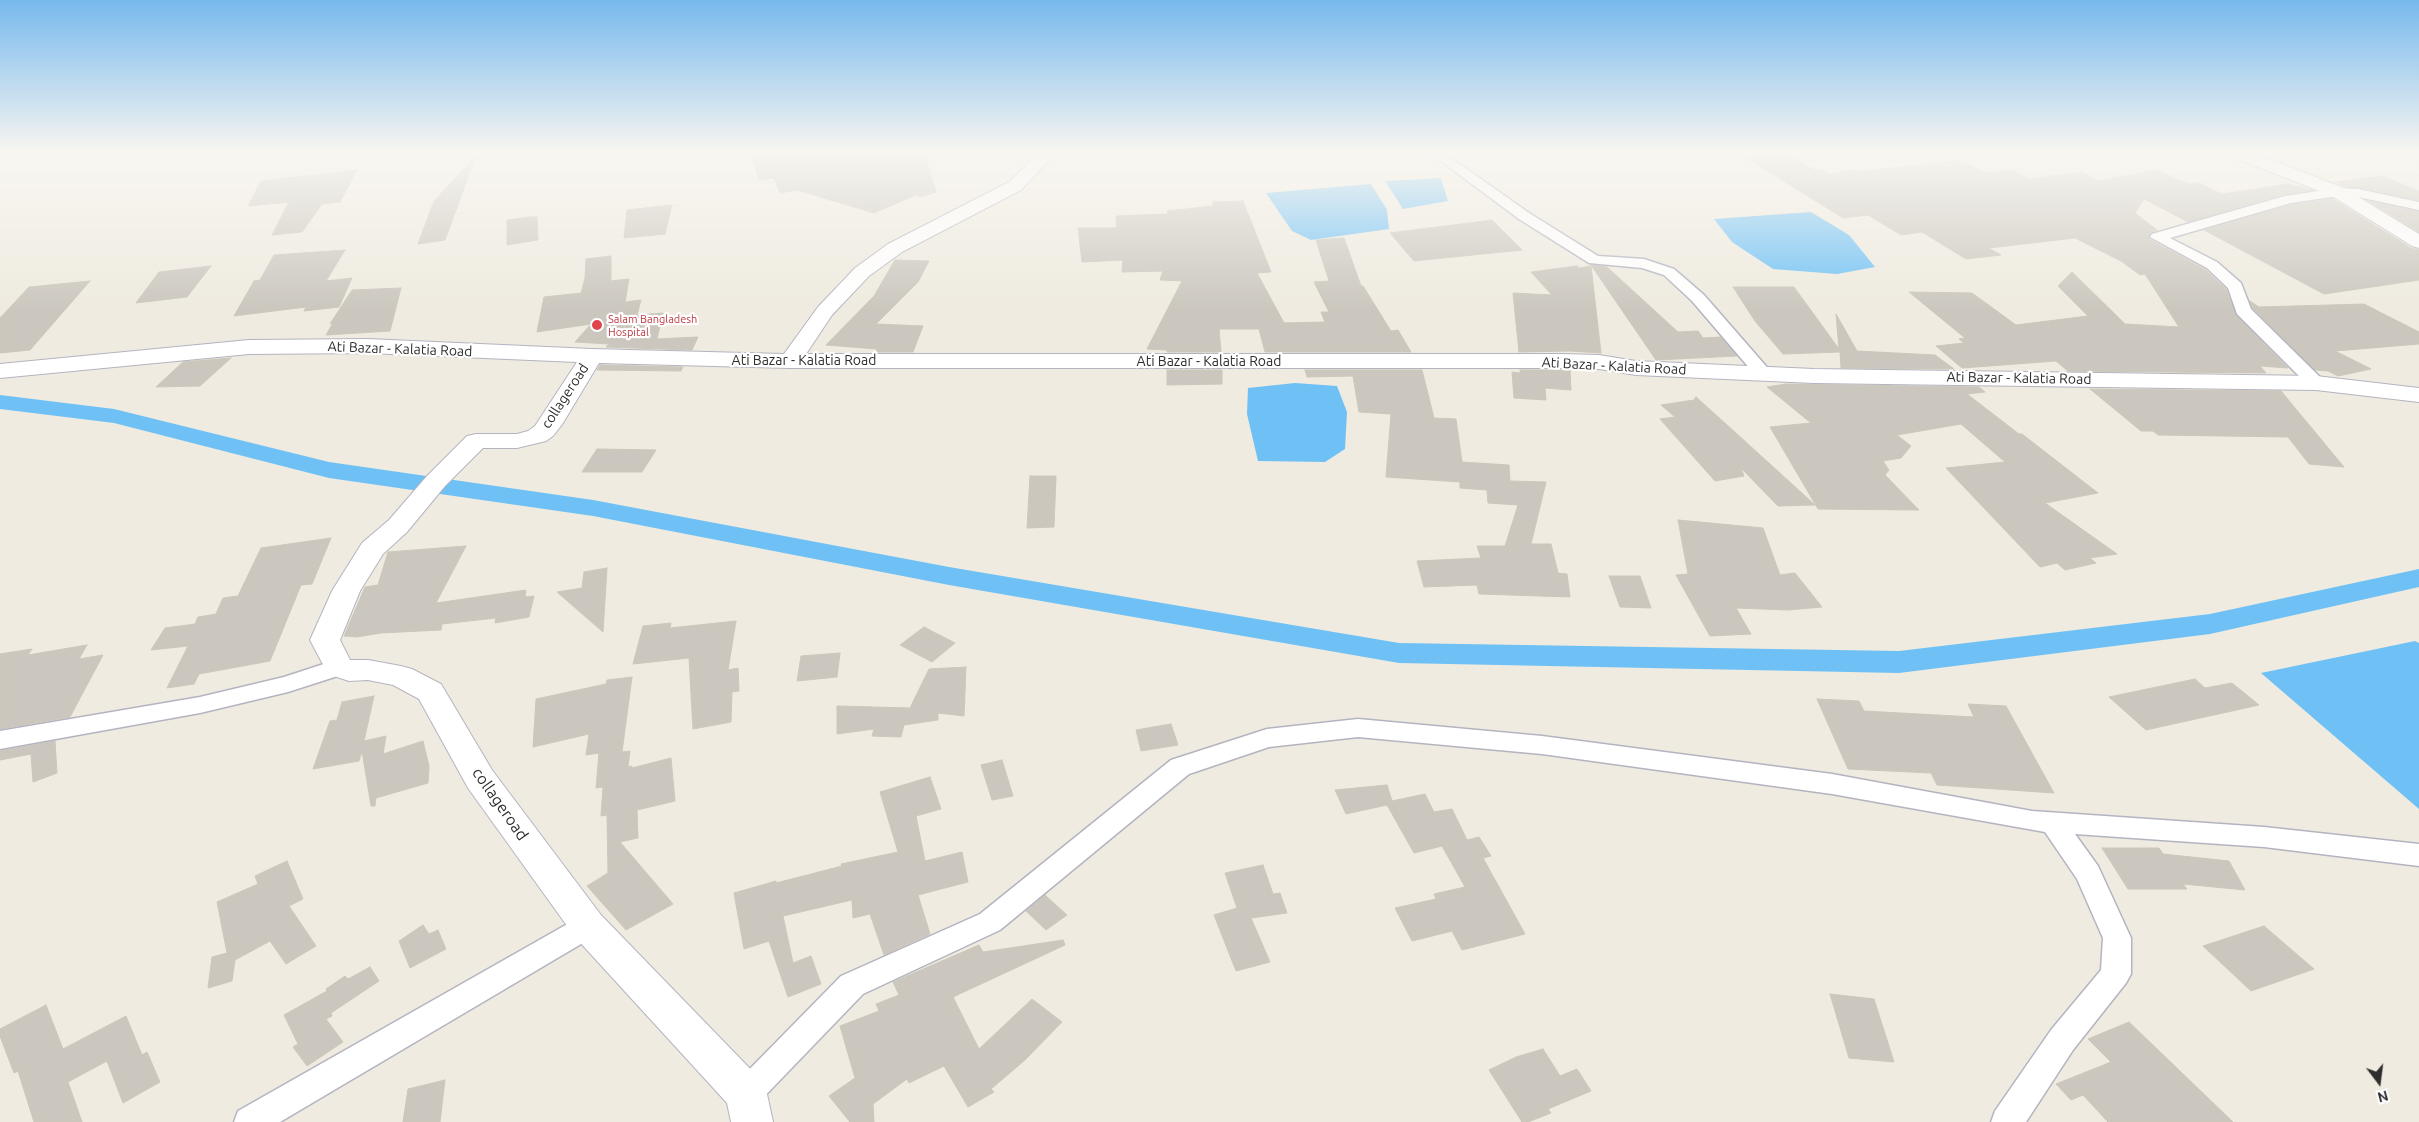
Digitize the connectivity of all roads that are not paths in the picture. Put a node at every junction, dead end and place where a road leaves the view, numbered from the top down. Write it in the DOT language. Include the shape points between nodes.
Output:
graph roads {
  1 [pos="978,205"];
  2 [pos="1509,205"];
  3 [pos="2268,205"];
  4 [pos="2360,205"];
  5 [pos="2419,242"];
  6 [pos="592,356"];
  7 [pos="790,361"];
  8 [pos="0,371"];
  9 [pos="1763,373"];
  10 [pos="2316,383"];
  11 [pos="2419,395"];
  12 [pos="339,667"];
  13 [pos="0,740"];
  14 [pos="2053,823"];
  15 [pos="2419,854"];
  16 [pos="588,926"];
  17 [pos="749,1108"];
  18 [pos="250,1122"];
  19 [pos="2007,1122"];
  1 -- 7 [label="main road" via="895,248 862,272 825,311"];
  2 -- 9 [label="street" via="1594,260 1644,264 1669,272 1698,298"];
  3 -- 10 [label="street" via="2157,237 2212,264 2235,286 2243,310"];
  4 -- 5 [label="main road"];
  6 -- 7 [label="main road, Ati Bazar - Kalatia Road"];
  6 -- 8 [label="main road, Ati Bazar - Kalatia Road" via="368,346 249,347"];
  6 -- 12 [label="main road, collageroad" via="544,431 517,441 476,441 372,550 330,624 325,640"];
  7 -- 9 [label="main road, Ati Bazar - Kalatia Road" via="1562,361 1636,368"];
  9 -- 10 [label="main road, Ati Bazar - Kalatia Road"];
  10 -- 11 [label="main road, Ati Bazar - Kalatia Road"];
  12 -- 13 [label="street" via="288,684 200,704"];
  12 -- 16 [label="main road, collageroad" via="349,671 368,670 401,676 430,692 480,779"];
  14 -- 15 [label="street" via="2264,837"];
  14 -- 17 [label="street" via="1832,784 1542,745 1358,728 1267,738 1180,767 990,922 852,985"];
  14 -- 19 [label="street" via="2088,874 2117,938 2116,974 2062,1040"];
  16 -- 17 [label="main road, collageroad"];
  16 -- 18 [label="street"];
}
